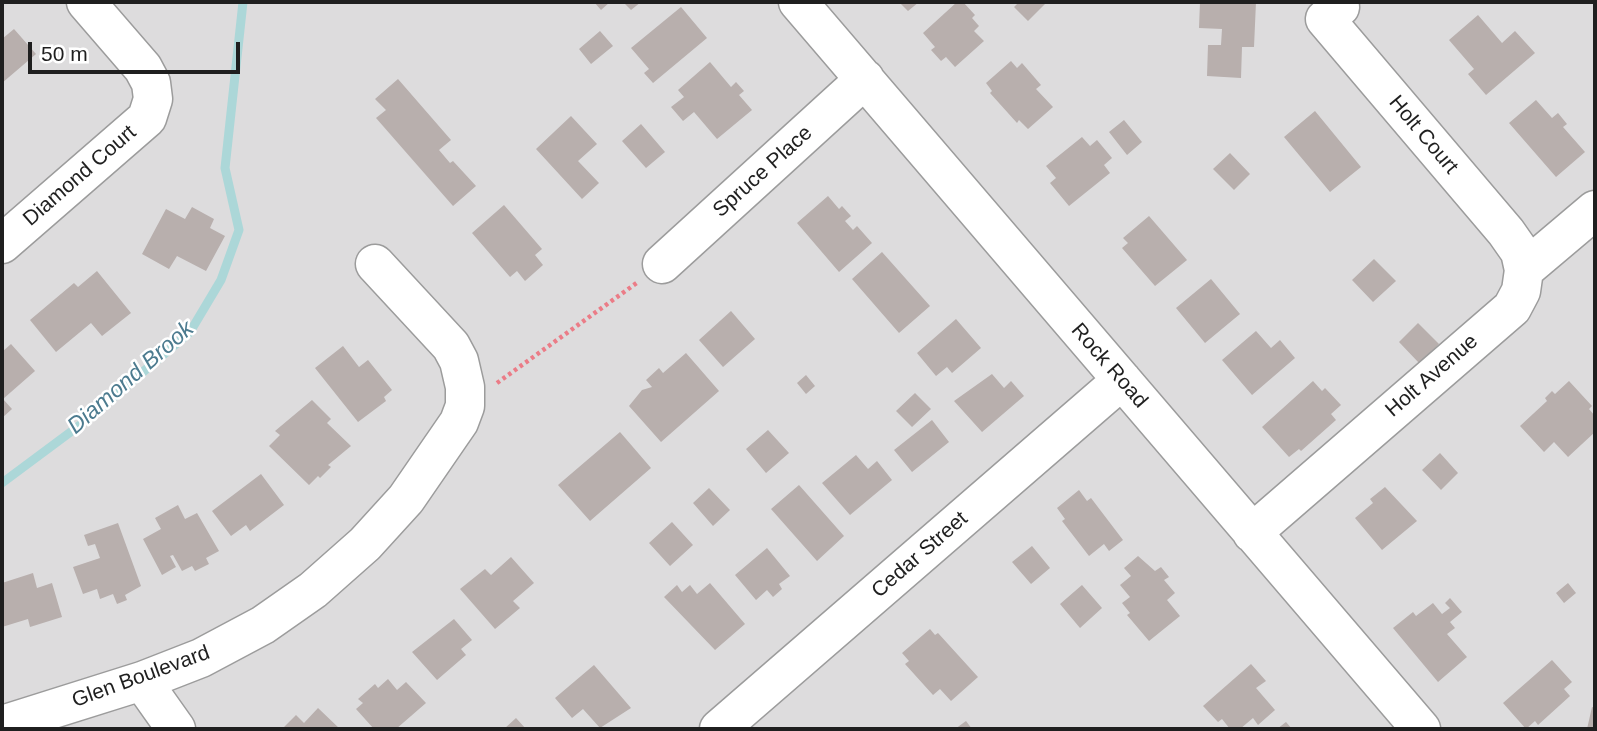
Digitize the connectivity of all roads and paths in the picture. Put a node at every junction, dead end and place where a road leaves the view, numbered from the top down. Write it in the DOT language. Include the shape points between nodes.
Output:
graph roads {
  1 [pos="86,2"];
  2 [pos="798,2"];
  3 [pos="1340,7"];
  4 [pos="865,79"];
  5 [pos="1595,210"];
  6 [pos="2,244"];
  7 [pos="375,264"];
  8 [pos="662,264"];
  9 [pos="1524,270"];
  10 [pos="1122,380"];
  11 [pos="465,406"];
  12 [pos="1252,533"];
  13 [pos="142,681"];
  14 [pos="2,725"];
  15 [pos="176,729"];
  16 [pos="719,729"];
  17 [pos="1421,729"];
  1 -- 6 [label="street, Diamond Court" via="151,83 153,99 147,118"];
  2 -- 4 [label="street, Rock Road"];
  3 -- 9 [label="street, Holt Court" via="1325,19 1506,232 1520,252"];
  4 -- 8 [label="street, Spruce Place"];
  4 -- 10 [label="street, Rock Road"];
  5 -- 9 [label="street"];
  7 -- 11 [label="street" via="451,346 459,361"];
  8 -- 11 [label="path"];
  9 -- 12 [label="street, Holt Avenue" via="1521,291 1511,308"];
  10 -- 12 [label="street, Rock Road"];
  10 -- 16 [label="street, Cedar Street"];
  11 -- 13 [label="street, Glen Boulevard" via="447,442 406,499 313,590 263,625 201,658"];
  12 -- 17 [label="street, Rock Road"];
  13 -- 14 [label="street, Glen Boulevard"];
  13 -- 15 [label="street"];
}
